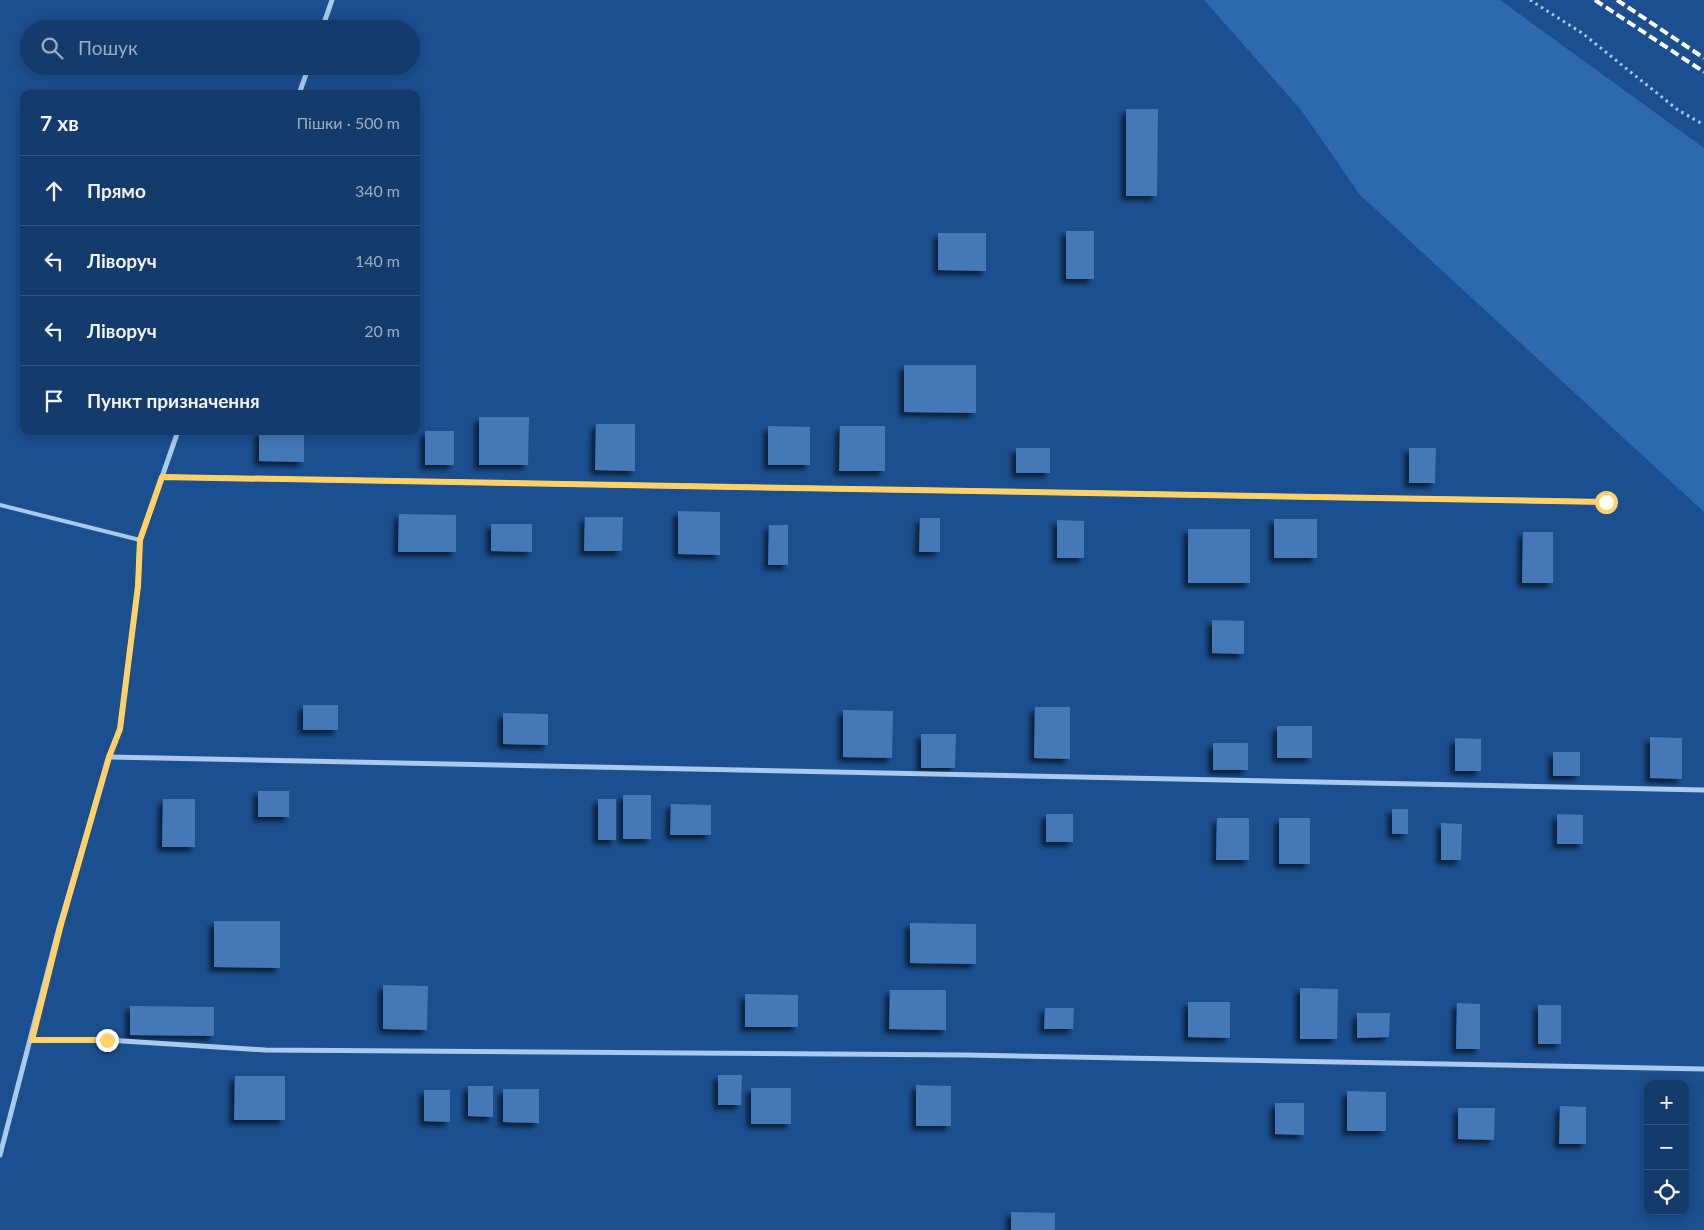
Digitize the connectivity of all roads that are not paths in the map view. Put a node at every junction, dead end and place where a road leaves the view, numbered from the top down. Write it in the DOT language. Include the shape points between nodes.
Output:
graph roads {
  1 [pos="332,0"];
  2 [pos="325,20"];
  3 [pos="306,75"];
  4 [pos="300,90"];
  5 [pos="177,435"];
  6 [pos="162,477"];
  7 [pos="1606,502"];
  8 [pos="0,505"];
  9 [pos="140,540"];
  10 [pos="109,757"];
  11 [pos="1704,790"];
  12 [pos="32,1040"];
  13 [pos="1704,1069"];
  14 [pos="0,1155"];
  1 -- 2 [label="street"];
  3 -- 4 [label="street"];
  5 -- 6 [label="street"];
  6 -- 7 [label="street"];
  6 -- 9 [label="street"];
  8 -- 9 [label="lane"];
  9 -- 10 [label="street" via="138,586 120,729"];
  10 -- 11 [label="street"];
  10 -- 12 [label="street"];
  12 -- 13 [label="street" via="107,1040 265,1050 966,1055"];
  12 -- 14 [label="street"];
}
